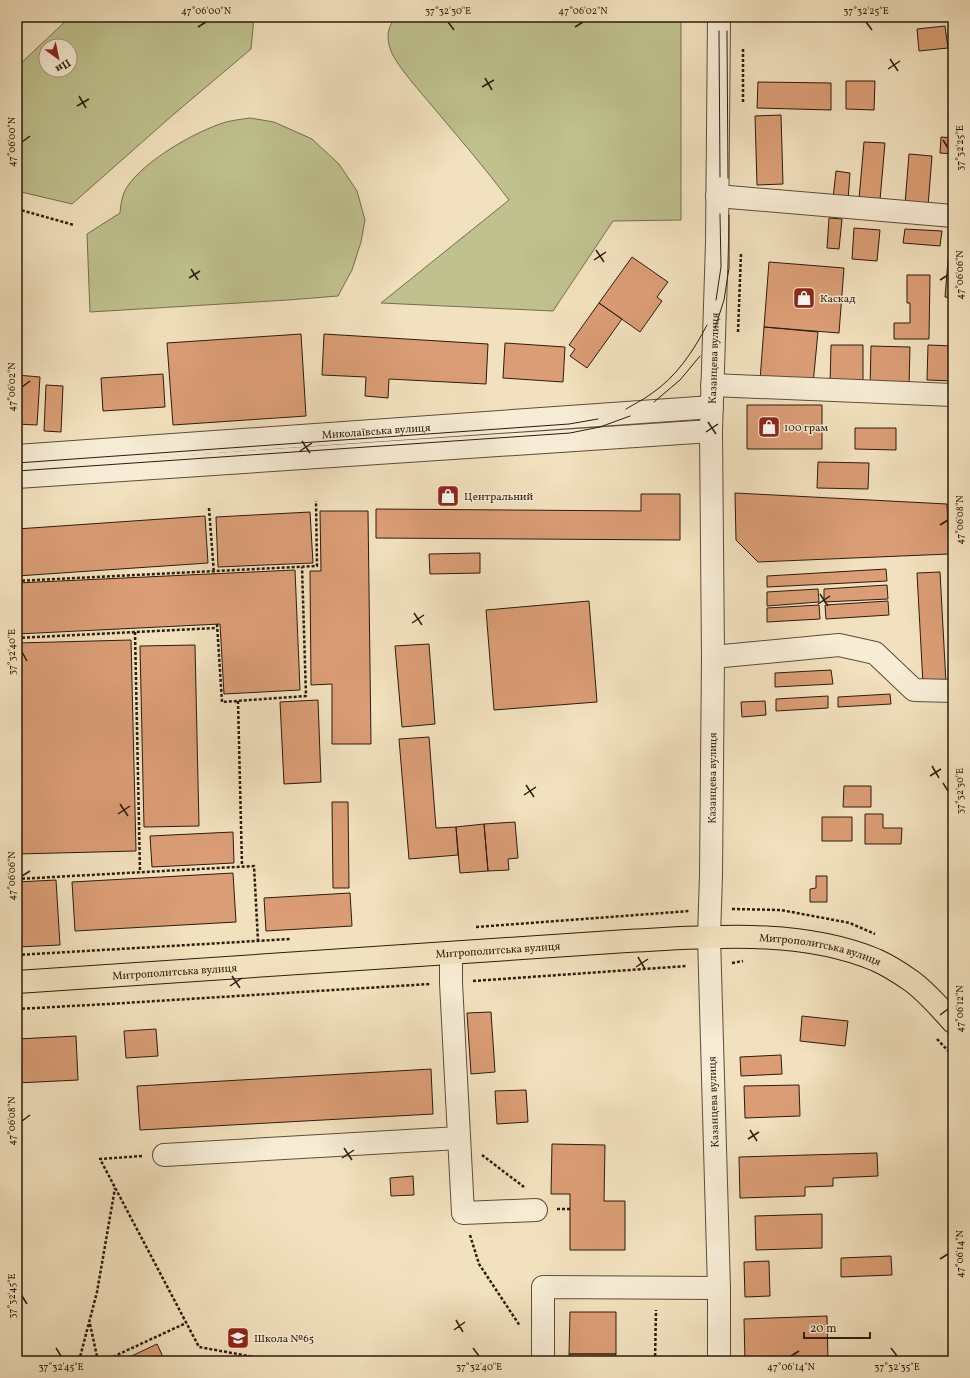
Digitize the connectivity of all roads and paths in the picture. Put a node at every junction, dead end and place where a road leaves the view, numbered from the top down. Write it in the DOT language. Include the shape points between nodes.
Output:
graph roads {
  1 [pos="719,17"];
  2 [pos="717,196"];
  3 [pos="17,209"];
  4 [pos="953,216"];
  5 [pos="74,225"];
  6 [pos="712,385"];
  7 [pos="953,395"];
  8 [pos="712,407"];
  9 [pos="711,431"];
  10 [pos="17,456"];
  11 [pos="17,478"];
  12 [pos="316,501"];
  13 [pos="210,508"];
  14 [pos="302,567"];
  15 [pos="214,573"];
  16 [pos="17,581"];
  17 [pos="217,624"];
  18 [pos="217,628"];
  19 [pos="135,632"];
  20 [pos="17,638"];
  21 [pos="713,657"];
  22 [pos="953,692"];
  23 [pos="238,701"];
  24 [pos="242,866"];
  25 [pos="140,872"];
  26 [pos="17,879"];
  27 [pos="710,910"];
  28 [pos="474,927"];
  29 [pos="709,936"];
  30 [pos="296,939"];
  31 [pos="258,941"];
  32 [pos="451,954"];
  33 [pos="17,955"];
  34 [pos="748,960"];
  35 [pos="731,963"];
  36 [pos="690,966"];
  37 [pos="17,982"];
  38 [pos="451,983"];
  39 [pos="17,1008"];
  40 [pos="953,1022"];
  41 [pos="936,1038"];
  42 [pos="953,1056"];
  43 [pos="459,1138"];
  44 [pos="164,1155"];
  45 [pos="115,1188"];
  46 [pos="532,1200"];
  47 [pos="463,1213"];
  48 [pos="656,1287"];
  49 [pos="719,1288"];
  50 [pos="186,1322"];
  51 [pos="89,1323"];
  52 [pos="543,1352"];
  53 [pos="79,1361"];
  54 [pos="98,1361"];
  55 [pos="104,1361"];
  56 [pos="276,1361"];
  57 [pos="655,1361"];
  58 [pos="718,1361"];
  1 -- 2 [label="street, Казанцева вулиця"];
  2 -- 4 [label="street"];
  2 -- 6 [label="street, Казанцева вулиця"];
  3 -- 5 [label="path"];
  6 -- 7 [label="street"];
  6 -- 8 [label="street, Казанцева вулиця"];
  8 -- 9 [label="street, Казанцева вулиця"];
  8 -- 10 [label="street, Миколаївська вулиця"];
  9 -- 11 [label="street, Миколаївська вулиця"];
  9 -- 21 [label="street, Казанцева вулиця"];
  12 -- 14 [label="path" via="317,566"];
  13 -- 15 [label="path"];
  14 -- 15 [label="path"];
  14 -- 23 [label="path" via="306,696"];
  15 -- 16 [label="path"];
  17 -- 18 [label="path"];
  18 -- 19 [label="path"];
  18 -- 23 [label="path" via="222,702"];
  19 -- 20 [label="path"];
  19 -- 25 [label="path"];
  21 -- 22 [label="street" via="839,645 874,654 914,690"];
  21 -- 27 [label="street, Казанцева вулиця"];
  23 -- 24 [label="path"];
  24 -- 25 [label="path"];
  24 -- 31 [label="path" via="254,866"];
  25 -- 26 [label="path"];
  27 -- 28 [label="path"];
  27 -- 29 [label="street, Казанцева вулиця"];
  29 -- 32 [label="main road, Митрополитська вулиця"];
  29 -- 40 [label="main road, Митрополитська вулиця" via="771,937 806,941 876,960 911,981"];
  29 -- 49 [label="street, Казанцева вулиця"];
  30 -- 31 [label="path"];
  31 -- 33 [label="path"];
  32 -- 37 [label="main road, Митрополитська вулиця"];
  32 -- 38 [label="street"];
  34 -- 35 [label="path"];
  36 -- 38 [label="path"];
  38 -- 39 [label="path"];
  38 -- 43 [label="street"];
  41 -- 42 [label="path"];
  43 -- 44 [label="street"];
  43 -- 46 [label="path"];
  43 -- 47 [label="street"];
  44 -- 45 [label="path" via="100,1159"];
  45 -- 50 [label="path"];
  45 -- 51 [label="path"];
  46 -- 47 [label="street"];
  47 -- 52 [label="path" via="479,1264 520,1326"];
  48 -- 49 [label="street"];
  48 -- 52 [label="street" via="543,1287"];
  48 -- 57 [label="path"];
  49 -- 58 [label="street, Казанцева вулиця"];
  50 -- 55 [label="path"];
  50 -- 56 [label="path" via="199,1346"];
  51 -- 53 [label="path"];
  51 -- 54 [label="path"];
}
